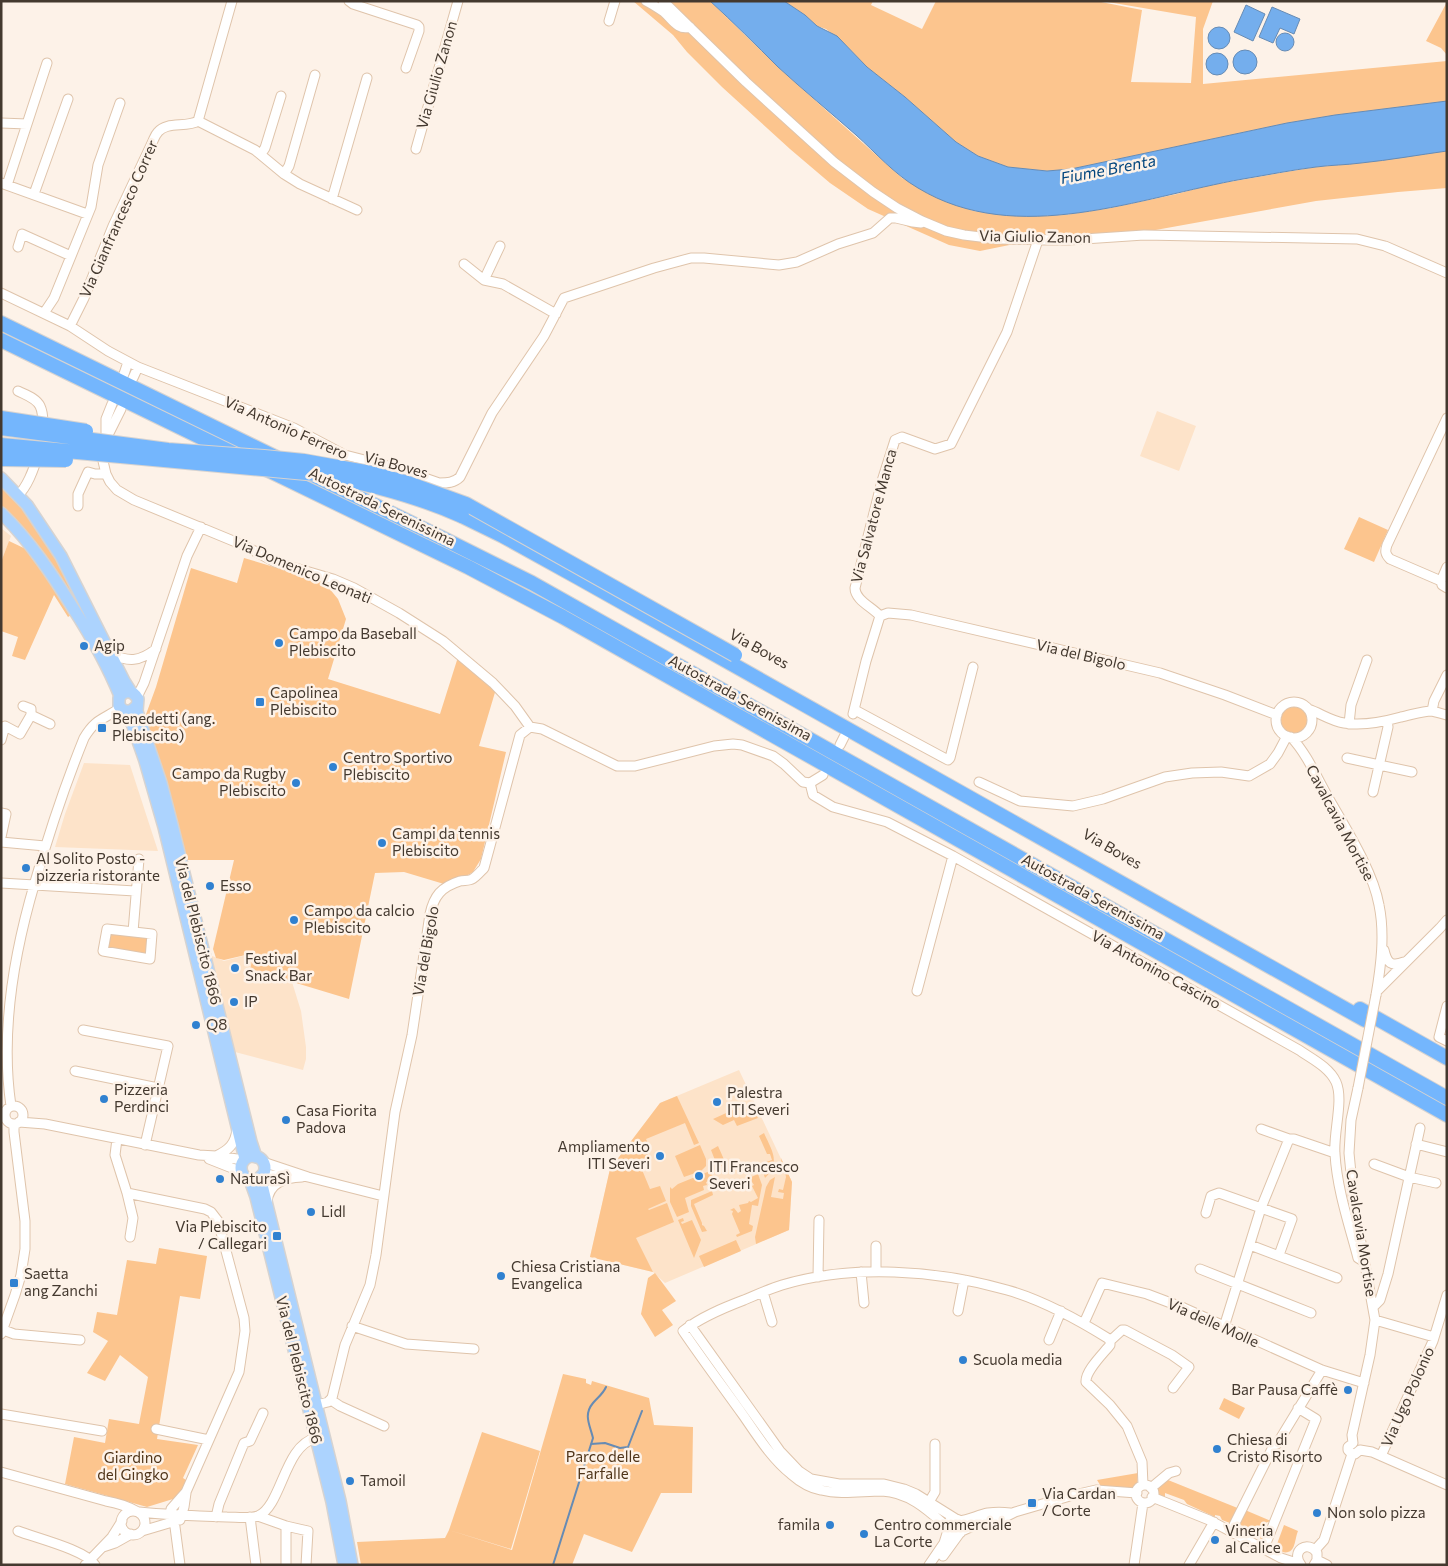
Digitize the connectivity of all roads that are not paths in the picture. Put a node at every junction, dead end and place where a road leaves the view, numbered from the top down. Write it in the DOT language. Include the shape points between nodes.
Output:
graph roads {
  1 [pos="232,1"];
  2 [pos="349,1"];
  3 [pos="458,1"];
  4 [pos="615,1"];
  5 [pos="646,1"];
  6 [pos="663,1"];
  7 [pos="609,21"];
  8 [pos="690,27"];
  9 [pos="46,62"];
  10 [pos="406,68"];
  11 [pos="315,75"];
  12 [pos="367,78"];
  13 [pos="281,96"];
  14 [pos="68,99"];
  15 [pos="120,103"];
  16 [pos="198,121"];
  17 [pos="1,123"];
  18 [pos="28,124"];
  19 [pos="416,149"];
  20 [pos="261,154"];
  21 [pos="284,174"];
  22 [pos="4,184"];
  23 [pos="34,194"];
  24 [pos="332,199"];
  25 [pos="357,210"];
  26 [pos="87,214"];
  27 [pos="922,221"];
  28 [pos="1038,240"];
  29 [pos="18,246"];
  30 [pos="500,246"];
  31 [pos="70,256"];
  32 [pos="464,264"];
  33 [pos="1447,273"];
  34 [pos="484,280"];
  35 [pos="1,293"];
  36 [pos="44,313"];
  37 [pos="556,314"];
  38 [pos="1,323"];
  39 [pos="70,326"];
  40 [pos="1,340"];
  41 [pos="128,362"];
  42 [pos="138,366"];
  43 [pos="124,374"];
  44 [pos="133,378"];
  45 [pos="18,391"];
  46 [pos="112,404"];
  47 [pos="121,409"];
  48 [pos="1,418"];
  49 [pos="1447,418"];
  50 [pos="1,428"];
  51 [pos="106,440"];
  52 [pos="1,445"];
  53 [pos="164,455"];
  54 [pos="1,459"];
  55 [pos="106,474"];
  56 [pos="1,478"];
  57 [pos="18,495"];
  58 [pos="78,506"];
  59 [pos="1,513"];
  60 [pos="201,527"];
  61 [pos="1447,567"];
  62 [pos="1444,585"];
  63 [pos="880,616"];
  64 [pos="156,649"];
  65 [pos="110,654"];
  66 [pos="1366,660"];
  67 [pos="973,666"];
  68 [pos="1447,675"];
  69 [pos="135,698"];
  70 [pos="121,705"];
  71 [pos="23,706"];
  72 [pos="1308,709"];
  73 [pos="1432,711"];
  74 [pos="31,715"];
  75 [pos="1277,715"];
  76 [pos="1447,715"];
  77 [pos="1387,721"];
  78 [pos="50,724"];
  79 [pos="1349,724"];
  80 [pos="530,727"];
  81 [pos="1289,737"];
  82 [pos="1,740"];
  83 [pos="1347,758"];
  84 [pos="1379,765"];
  85 [pos="1412,772"];
  86 [pos="823,775"];
  87 [pos="979,782"];
  88 [pos="810,783"];
  89 [pos="1373,792"];
  90 [pos="1,813"];
  91 [pos="1,836"];
  92 [pos="1,842"];
  93 [pos="45,846"];
  94 [pos="953,856"];
  95 [pos="139,859"];
  96 [pos="1,883"];
  97 [pos="34,884"];
  98 [pos="135,891"];
  99 [pos="1447,920"];
  100 [pos="133,932"];
  101 [pos="1382,944"];
  102 [pos="1406,961"];
  103 [pos="917,992"];
  104 [pos="1376,993"];
  105 [pos="1447,1006"];
  106 [pos="83,1030"];
  107 [pos="1447,1041"];
  108 [pos="1447,1058"];
  109 [pos="1447,1067"];
  110 [pos="75,1071"];
  111 [pos="158,1088"];
  112 [pos="1447,1098"];
  113 [pos="6,1111"];
  114 [pos="1447,1115"];
  115 [pos="19,1120"];
  116 [pos="238,1124"];
  117 [pos="1420,1128"];
  118 [pos="1261,1129"];
  119 [pos="117,1139"];
  120 [pos="1289,1139"];
  121 [pos="1416,1144"];
  122 [pos="145,1145"];
  123 [pos="1447,1152"];
  124 [pos="1335,1153"];
  125 [pos="199,1156"];
  126 [pos="216,1156"];
  127 [pos="1374,1164"];
  128 [pos="250,1165"];
  129 [pos="262,1175"];
  130 [pos="308,1177"];
  131 [pos="1409,1177"];
  132 [pos="292,1178"];
  133 [pos="1436,1183"];
  134 [pos="127,1193"];
  135 [pos="383,1196"];
  136 [pos="267,1205"];
  137 [pos="1261,1208"];
  138 [pos="1206,1213"];
  139 [pos="819,1220"];
  140 [pos="130,1237"];
  141 [pos="1250,1245"];
  142 [pos="876,1246"];
  143 [pos="1279,1255"];
  144 [pos="1363,1261"];
  145 [pos="1200,1269"];
  146 [pos="862,1272"];
  147 [pos="876,1272"];
  148 [pos="818,1277"];
  149 [pos="1337,1278"];
  150 [pos="964,1280"];
  151 [pos="1238,1283"];
  152 [pos="763,1292"];
  153 [pos="1447,1295"];
  154 [pos="864,1303"];
  155 [pos="1373,1307"];
  156 [pos="958,1310"];
  157 [pos="1061,1311"];
  158 [pos="1311,1313"];
  159 [pos="772,1322"];
  160 [pos="1084,1323"];
  161 [pos="1375,1324"];
  162 [pos="352,1326"];
  163 [pos="1224,1327"];
  164 [pos="2,1331"];
  165 [pos="1434,1337"];
  166 [pos="80,1340"];
  167 [pos="1049,1340"];
  168 [pos="1110,1341"];
  169 [pos="474,1349"];
  170 [pos="1322,1370"];
  171 [pos="1364,1383"];
  172 [pos="1173,1388"];
  173 [pos="331,1400"];
  174 [pos="316,1405"];
  175 [pos="1298,1408"];
  176 [pos="263,1413"];
  177 [pos="1,1414"];
  178 [pos="384,1426"];
  179 [pos="156,1429"];
  180 [pos="102,1431"];
  181 [pos="316,1438"];
  182 [pos="209,1440"];
  183 [pos="935,1444"];
  184 [pos="1355,1449"];
  185 [pos="1382,1456"];
  186 [pos="1176,1471"];
  187 [pos="1,1472"];
  188 [pos="1447,1485"];
  189 [pos="1149,1490"];
  190 [pos="903,1492"];
  191 [pos="1137,1493"];
  192 [pos="106,1502"];
  193 [pos="929,1502"];
  194 [pos="1143,1503"];
  195 [pos="138,1512"];
  196 [pos="1015,1512"];
  197 [pos="254,1516"];
  198 [pos="216,1517"];
  199 [pos="177,1518"];
  200 [pos="122,1520"];
  201 [pos="958,1520"];
  202 [pos="1214,1522"];
  203 [pos="286,1526"];
  204 [pos="948,1529"];
  205 [pos="18,1531"];
  206 [pos="142,1531"];
  207 [pos="1232,1531"];
  208 [pos="960,1532"];
  209 [pos="131,1534"];
  210 [pos="100,1548"];
  211 [pos="1264,1548"];
  212 [pos="1315,1550"];
  213 [pos="1299,1562"];
  214 [pos="90,1563"];
  215 [pos="1316,1563"];
  216 [pos="180,1565"];
  217 [pos="256,1565"];
  218 [pos="286,1565"];
  219 [pos="306,1565"];
  220 [pos="344,1565"];
  221 [pos="352,1565"];
  222 [pos="929,1565"];
  223 [pos="937,1565"];
  224 [pos="1134,1565"];
  225 [pos="1189,1565"];
  226 [pos="1327,1565"];
  1 -- 16 [label="street"];
  2 -- 10 [label="street" via="419,27"];
  3 -- 19 [label="street, Via Giulio Zanon"];
  4 -- 7 [label="street"];
  5 -- 8 [label="street, Via Giulio Zanon" via="676,25 685,29"];
  6 -- 8 [label="street, Via Giulio Zanon"];
  8 -- 27 [label="street, Via Giulio Zanon" via="834,162 897,208"];
  9 -- 18 [label="street"];
  11 -- 21 [label="street"];
  12 -- 24 [label="street"];
  13 -- 20 [label="street"];
  14 -- 23 [label="street"];
  15 -- 26 [label="street" via="98,165"];
  16 -- 20 [label="street"];
  16 -- 39 [label="street, Via Gianfrancesco Correr" via="158,131"];
  17 -- 18 [label="street"];
  18 -- 22 [label="street"];
  20 -- 21 [label="street"];
  21 -- 24 [label="street"];
  22 -- 23 [label="street"];
  23 -- 26 [label="street"];
  24 -- 25 [label="street"];
  26 -- 31 [label="street"];
  27 -- 28 [label="street, Via Giulio Zanon" via="972,237"];
  27 -- 37 [label="street, Via Antonio Ferrero" via="890,218 873,233 796,262 772,264 704,258 680,261 564,298"];
  28 -- 33 [label="street, Via Giulio Zanon" via="1144,235 1356,239 1385,246"];
  28 -- 63 [label="street, Via Salvatore Manca" via="1007,332 951,444 935,449 902,436 895,440 855,588 858,598"];
  29 -- 31 [label="street" via="22,234"];
  30 -- 34 [label="street"];
  31 -- 36 [label="street" via="54,298"];
  32 -- 34 [label="street"];
  34 -- 37 [label="street" via="503,284"];
  35 -- 36 [label="street, Via Antonio Ferrero"];
  36 -- 39 [label="street, Via Antonio Ferrero"];
  37 -- 42 [label="street, Via Antonio Ferrero" via="492,413 462,473 456,481 450,482 439,483 346,456 294,428"];
  38 -- 112 [label="highway, Autostrada Serenissima" via="532,583"];
  39 -- 41 [label="street, Via Antonio Ferrero"];
  40 -- 114 [label="highway, Autostrada Serenissima" via="529,598"];
  41 -- 42 [label="street, Via Antonio Ferrero"];
  41 -- 43 [label="street"];
  42 -- 44 [label="street"];
  45 -- 57 [label="street" via="39,404 43,422 34,468"];
  46 -- 51 [label="street" via="106,419"];
  47 -- 51 [label="street"];
  48 -- 53 [label="highway, bridge" via="77,429"];
  49 -- 62 [label="street" via="1385,550 1390,559"];
  50 -- 53 [label="highway, Via Boves, bridge"];
  51 -- 55 [label="street" via="103,461"];
  52 -- 53 [label="highway, Via Boves, bridge"];
  53 -- 54 [label="highway, bridge" via="139,463"];
  53 -- 108 [label="highway, Via Boves, bridge" via="264,457 323,464 371,473 439,494 474,509"];
  53 -- 109 [label="highway, Via Boves, bridge" via="364,482 442,507 503,536"];
  55 -- 58 [label="street" via="88,472 78,494"];
  55 -- 60 [label="street, Via Domenico Leonati" via="113,486 125,496"];
  56 -- 57 [label="main road, Via del Plebiscito 1866"];
  57 -- 65 [label="main road, Via del Plebiscito 1866" via="39,520 61,556"];
  59 -- 70 [label="main road, Via del Plebiscito 1866" via="28,542 60,586 99,650"];
  60 -- 64 [label="street"];
  60 -- 80 [label="street, Via Domenico Leonati" via="275,562 354,588 399,613 443,641 494,683"];
  61 -- 62 [label="street"];
  63 -- 67 [label="street" via="854,712 948,760"];
  63 -- 75 [label="street, Via del Bigolo" via="888,613 910,615 1130,666 1188,681"];
  64 -- 65 [label="street" via="132,660"];
  64 -- 69 [label="street" via="144,684"];
  65 -- 69 [label="main road, Via del Plebiscito 1866"];
  66 -- 79 [label="street" via="1351,705"];
  68 -- 73 [label="street"];
  69 -- 70 [label="main road" via="131,711"];
  69 -- 70 [label="main road" via="124,692"];
  69 -- 128 [label="main road, Via del Plebiscito 1866" via="172,825 248,1133"];
  70 -- 93 [label="street" via="97,721 84,738"];
  70 -- 116 [label="main road, Via del Plebiscito 1866" via="132,724 157,802"];
  71 -- 74 [label="street" via="31,709"];
  72 -- 75 [label="street" via="1290,702 1283,705"];
  72 -- 79 [label="street"];
  72 -- 81 [label="street" via="1312,719 1309,729 1302,736"];
  73 -- 76 [label="street"];
  73 -- 77 [label="street"];
  74 -- 78 [label="street"];
  74 -- 82 [label="street" via="20,734 5,726"];
  75 -- 81 [label="street" via="1279,729"];
  77 -- 79 [label="street"];
  77 -- 84 [label="street"];
  80 -- 88 [label="street" via="542,729 616,766 635,766 719,745 742,745 773,756 803,782"];
  80 -- 135 [label="street, Via del Bigolo" via="520,736 484,868 473,879 458,882 438,893 433,901"];
  81 -- 87 [label="street" via="1270,764 1250,776 1221,772 1165,777 1073,806 1020,801"];
  81 -- 101 [label="street, Cavalcavia Mortise" via="1298,744 1370,875 1380,905"];
  83 -- 84 [label="street"];
  84 -- 85 [label="street"];
  84 -- 89 [label="street"];
  86 -- 88 [label="street"];
  88 -- 94 [label="street, Via Antonino Cascino" via="813,796 833,807 888,822"];
  90 -- 91 [label="street" via="6,814"];
  92 -- 93 [label="street"];
  93 -- 97 [label="street"];
  94 -- 103 [label="street"];
  94 -- 124 [label="street, Via Antonino Cascino" via="1317,1062 1331,1073 1337,1083"];
  95 -- 98 [label="street"];
  96 -- 97 [label="street"];
  97 -- 98 [label="street"];
  97 -- 113 [label="street" via="16,952 8,1005"];
  98 -- 100 [label="street"];
  99 -- 102 [label="street"];
  100 -- 100 [label="street" via="107,929 103,952 150,959 152,934"];
  101 -- 102 [label="street, Cavalcavia Mortise" via="1386,959 1392,964"];
  101 -- 104 [label="street, Cavalcavia Mortise"];
  102 -- 104 [label="street"];
  104 -- 144 [label="street, Cavalcavia Mortise, bridge" via="1351,1120 1349,1153"];
  105 -- 107 [label="street" via="1439,1037"];
  106 -- 111 [label="street" via="168,1046"];
  110 -- 111 [label="street"];
  111 -- 122 [label="street"];
  113 -- 115 [label="street" via="8,1121"];
  113 -- 115 [label="street" via="19,1107"];
  115 -- 119 [label="street"];
  115 -- 164 [label="street" via="14,1132 25,1221 25,1249 21,1275"];
  116 -- 126 [label="street" via="233,1145"];
  116 -- 128 [label="main road, Via del Plebiscito 1866"];
  117 -- 121 [label="street"];
  118 -- 120 [label="street"];
  119 -- 122 [label="street"];
  119 -- 134 [label="street" via="115,1155"];
  120 -- 124 [label="street"];
  120 -- 137 [label="street"];
  121 -- 123 [label="street"];
  121 -- 131 [label="street"];
  122 -- 125 [label="street"];
  124 -- 144 [label="street, Via Antonino Cascino" via="1343,1202 1358,1258"];
  125 -- 126 [label="street"];
  125 -- 128 [label="street"];
  126 -- 128 [label="street"];
  127 -- 131 [label="street"];
  128 -- 129 [label="main road, Via del Plebiscito 1866" via="265,1169"];
  128 -- 129 [label="main road" via="254,1180"];
  128 -- 130 [label="street" via="274,1167"];
  128 -- 181 [label="main road, Via del Plebiscito 1866" via="251,1183"];
  129 -- 132 [label="street"];
  129 -- 136 [label="main road, Via del Plebiscito 1866"];
  130 -- 132 [label="street"];
  130 -- 135 [label="street"];
  131 -- 133 [label="street"];
  131 -- 155 [label="street" via="1388,1274 1380,1300"];
  132 -- 136 [label="street" via="274,1185"];
  134 -- 140 [label="street" via="133,1218"];
  134 -- 182 [label="street" via="205,1209 212,1212 218,1221 246,1326 239,1372"];
  135 -- 162 [label="street, Via del Bigolo" via="370,1285"];
  136 -- 174 [label="main road, Via del Plebiscito 1866"];
  137 -- 138 [label="street" via="1219,1193 1211,1196"];
  137 -- 141 [label="street"];
  137 -- 143 [label="street" via="1292,1219"];
  139 -- 148 [label="street"];
  141 -- 143 [label="street"];
  141 -- 151 [label="street"];
  142 -- 147 [label="street"];
  143 -- 149 [label="street"];
  144 -- 155 [label="street, Cavalcavia Mortise"];
  145 -- 151 [label="street"];
  146 -- 147 [label="street"];
  146 -- 148 [label="street"];
  146 -- 154 [label="street"];
  147 -- 150 [label="street" via="908,1272"];
  148 -- 152 [label="street"];
  150 -- 156 [label="street"];
  150 -- 157 [label="street" via="1007,1290"];
  151 -- 158 [label="street"];
  151 -- 163 [label="street"];
  152 -- 159 [label="street"];
  152 -- 190 [label="street" via="687,1328 767,1448 786,1464 791,1474 821,1490"];
  153 -- 165 [label="street, Via Ugo Polonio"];
  155 -- 161 [label="street, Cavalcavia Mortise"];
  157 -- 160 [label="street"];
  157 -- 167 [label="street"];
  160 -- 163 [label="street, Via delle Molle" via="1102,1283 1147,1294"];
  160 -- 168 [label="street"];
  161 -- 165 [label="street, Via Ugo Polonio"];
  161 -- 171 [label="street, Cavalcavia Mortise"];
  162 -- 169 [label="street" via="406,1344"];
  162 -- 173 [label="street, Via del Bigolo"];
  163 -- 170 [label="street, Via delle Molle"];
  164 -- 166 [label="street"];
  165 -- 185 [label="street, Via Ugo Polonio"];
  168 -- 172 [label="street" via="1126,1330 1189,1367"];
  168 -- 189 [label="street" via="1088,1372 1086,1382 1127,1426"];
  170 -- 171 [label="street, Via delle Molle"];
  170 -- 175 [label="street"];
  171 -- 184 [label="street, Cavalcavia Mortise" via="1352,1435"];
  173 -- 174 [label="street"];
  173 -- 178 [label="street"];
  174 -- 221 [label="main road, Via del Plebiscito 1866"];
  175 -- 207 [label="street" via="1274,1446"];
  175 -- 211 [label="street" via="1316,1419"];
  176 -- 198 [label="street" via="250,1441 244,1443"];
  177 -- 180 [label="street"];
  179 -- 182 [label="street"];
  181 -- 197 [label="street" via="299,1450 269,1506"];
  181 -- 220 [label="main road, Via del Plebiscito 1866"];
  182 -- 199 [label="street" via="186,1492 172,1509"];
  183 -- 193 [label="street" via="934,1492"];
  184 -- 185 [label="street"];
  184 -- 212 [label="street, Cavalcavia Mortise" via="1324,1540"];
  185 -- 188 [label="street"];
  186 -- 189 [label="street"];
  187 -- 192 [label="street"];
  189 -- 191 [label="street" via="1138,1488"];
  189 -- 194 [label="street" via="1150,1501"];
  189 -- 202 [label="street"];
  190 -- 193 [label="street" via="916,1494"];
  190 -- 204 [label="street"];
  191 -- 194 [label="street" via="1138,1500"];
  191 -- 196 [label="street" via="1096,1490"];
  192 -- 195 [label="street"];
  192 -- 200 [label="street" via="116,1508"];
  193 -- 201 [label="street"];
  194 -- 224 [label="street"];
  195 -- 199 [label="street"];
  195 -- 200 [label="street" via="129,1512"];
  195 -- 206 [label="street" via="145,1522"];
  196 -- 201 [label="street" via="986,1513"];
  196 -- 208 [label="street"];
  197 -- 198 [label="street"];
  197 -- 203 [label="street"];
  197 -- 217 [label="street"];
  198 -- 199 [label="street"];
  199 -- 206 [label="street"];
  199 -- 216 [label="street"];
  200 -- 209 [label="street" via="124,1530"];
  200 -- 210 [label="street" via="112,1537"];
  201 -- 204 [label="street" via="950,1521"];
  201 -- 208 [label="street" via="962,1525"];
  202 -- 207 [label="street"];
  202 -- 225 [label="street"];
  203 -- 218 [label="street"];
  203 -- 219 [label="street" via="308,1530"];
  204 -- 208 [label="street" via="953,1534"];
  204 -- 222 [label="street" via="944,1543"];
  205 -- 214 [label="street" via="81,1553"];
  206 -- 209 [label="street"];
  207 -- 211 [label="street"];
  208 -- 223 [label="street"];
  209 -- 210 [label="street" via="115,1544"];
  210 -- 214 [label="street"];
  211 -- 213 [label="street"];
  212 -- 213 [label="street" via="1308,1546 1299,1550"];
  212 -- 215 [label="street"];
  215 -- 226 [label="street"];
}
